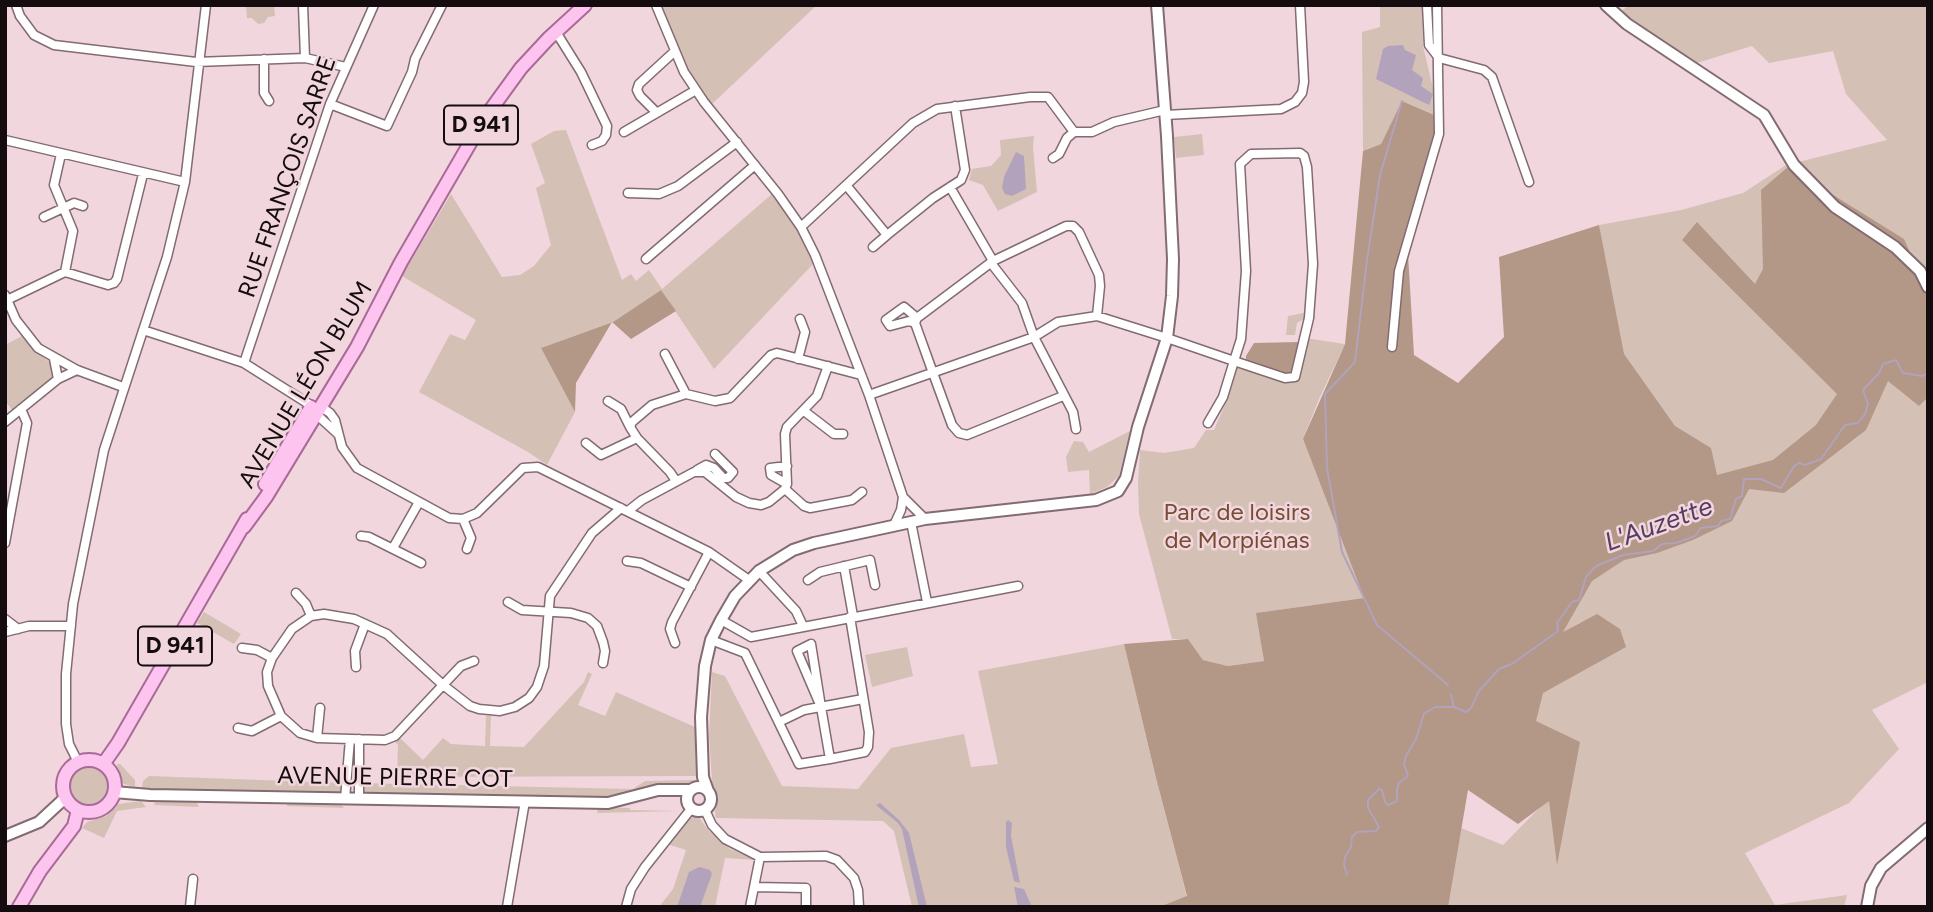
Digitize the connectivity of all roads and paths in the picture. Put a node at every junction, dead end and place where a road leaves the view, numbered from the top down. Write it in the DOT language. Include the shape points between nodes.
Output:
graph roads {
  1 [pos="16,5"];
  2 [pos="206,5"];
  3 [pos="303,5"];
  4 [pos="374,5"];
  5 [pos="442,5"];
  6 [pos="585,5"];
  7 [pos="656,5"];
  8 [pos="1157,5"];
  9 [pos="1300,5"];
  10 [pos="1427,5"];
  11 [pos="1437,5"];
  12 [pos="1606,5"];
  13 [pos="556,32"];
  14 [pos="675,51"];
  15 [pos="305,58"];
  16 [pos="1439,58"];
  17 [pos="264,59"];
  18 [pos="201,62"];
  19 [pos="346,67"];
  20 [pos="696,90"];
  21 [pos="269,101"];
  22 [pos="330,104"];
  23 [pos="955,106"];
  24 [pos="656,112"];
  25 [pos="1165,113"];
  26 [pos="624,132"];
  27 [pos="1074,132"];
  28 [pos="5,140"];
  29 [pos="737,142"];
  30 [pos="592,145"];
  31 [pos="61,154"];
  32 [pos="1053,158"];
  33 [pos="755,165"];
  34 [pos="143,174"];
  35 [pos="185,182"];
  36 [pos="1529,182"];
  37 [pos="846,185"];
  38 [pos="950,187"];
  39 [pos="628,193"];
  40 [pos="63,206"];
  41 [pos="83,206"];
  42 [pos="44,217"];
  43 [pos="801,227"];
  44 [pos="887,235"];
  45 [pos="873,247"];
  46 [pos="646,259"];
  47 [pos="992,262"];
  48 [pos="65,272"];
  49 [pos="1928,287"];
  50 [pos="6,298"];
  51 [pos="1097,316"];
  52 [pos="800,319"];
  53 [pos="143,330"];
  54 [pos="1034,337"];
  55 [pos="1167,338"];
  56 [pos="1392,347"];
  57 [pos="665,354"];
  58 [pos="854,355"];
  59 [pos="54,359"];
  60 [pos="798,359"];
  61 [pos="1234,361"];
  62 [pos="244,363"];
  63 [pos="828,366"];
  64 [pos="839,369"];
  65 [pos="77,370"];
  66 [pos="933,373"];
  67 [pos="861,375"];
  68 [pos="58,379"];
  69 [pos="123,387"];
  70 [pos="687,394"];
  71 [pos="869,395"];
  72 [pos="1063,396"];
  73 [pos="608,401"];
  74 [pos="316,409"];
  75 [pos="22,410"];
  76 [pos="804,411"];
  77 [pos="5,422"];
  78 [pos="1208,423"];
  79 [pos="328,424"];
  80 [pos="630,427"];
  81 [pos="1076,429"];
  82 [pos="305,433"];
  83 [pos="843,433"];
  84 [pos="338,434"];
  85 [pos="637,439"];
  86 [pos="586,443"];
  87 [pos="715,454"];
  88 [pos="787,466"];
  89 [pos="694,472"];
  90 [pos="676,481"];
  91 [pos="786,487"];
  92 [pos="862,492"];
  93 [pos="904,497"];
  94 [pos="419,502"];
  95 [pos="624,510"];
  96 [pos="463,519"];
  97 [pos="925,519"];
  98 [pos="911,522"];
  99 [pos="894,524"];
  100 [pos="244,527"];
  101 [pos="361,536"];
  102 [pos="5,543"];
  103 [pos="393,548"];
  104 [pos="467,549"];
  105 [pos="709,552"];
  106 [pos="627,561"];
  107 [pos="421,563"];
  108 [pos="844,566"];
  109 [pos="759,571"];
  110 [pos="749,580"];
  111 [pos="808,580"];
  112 [pos="875,585"];
  113 [pos="1018,586"];
  114 [pos="691,587"];
  115 [pos="296,593"];
  116 [pos="508,602"];
  117 [pos="927,602"];
  118 [pos="548,611"];
  119 [pos="311,616"];
  120 [pos="851,616"];
  121 [pos="5,618"];
  122 [pos="721,620"];
  123 [pos="365,624"];
  124 [pos="71,626"];
  125 [pos="803,626"];
  126 [pos="18,629"];
  127 [pos="5,632"];
  128 [pos="751,637"];
  129 [pos="711,640"];
  130 [pos="675,643"];
  131 [pos="242,648"];
  132 [pos="745,653"];
  133 [pos="272,658"];
  134 [pos="474,661"];
  135 [pos="603,663"];
  136 [pos="356,667"];
  137 [pos="443,685"];
  138 [pos="863,699"];
  139 [pos="821,707"];
  140 [pos="320,708"];
  141 [pos="281,716"];
  142 [pos="779,722"];
  143 [pos="238,728"];
  144 [pos="317,738"];
  145 [pos="355,739"];
  146 [pos="830,760"];
  147 [pos="78,762"];
  148 [pos="104,763"];
  149 [pos="703,778"];
  150 [pos="693,789"];
  151 [pos="708,790"];
  152 [pos="673,791"];
  153 [pos="114,792"];
  154 [pos="66,797"];
  155 [pos="345,799"];
  156 [pos="359,799"];
  157 [pos="525,801"];
  158 [pos="689,805"];
  159 [pos="78,810"];
  160 [pos="705,810"];
  161 [pos="1928,828"];
  162 [pos="5,836"];
  163 [pos="760,857"];
  164 [pos="193,878"];
  165 [pos="754,887"];
  166 [pos="19,907"];
  167 [pos="190,907"];
  168 [pos="507,907"];
  169 [pos="625,907"];
  170 [pos="750,907"];
  171 [pos="806,907"];
  172 [pos="859,907"];
  173 [pos="1867,907"];
  1 -- 18 [label="street" via="34,35 54,45"];
  2 -- 18 [label="street"];
  3 -- 15 [label="street"];
  4 -- 19 [label="street, RUE FRANÇOIS SARRE"];
  5 -- 22 [label="street" via="387,126"];
  6 -- 13 [label="main road, AVENUE LÉON BLUM / D 941"];
  7 -- 14 [label="street"];
  8 -- 25 [label="street"];
  9 -- 25 [label="street" via="1304,82 1294,102 1281,109"];
  10 -- 16 [label="street" via="1429,45"];
  11 -- 16 [label="street"];
  12 -- 49 [label="street" via="1627,24 1763,115 1794,165 1835,207 1895,247 1920,271"];
  13 -- 30 [label="street" via="607,126 603,141"];
  13 -- 74 [label="main road, AVENUE LÉON BLUM / D 941" via="497,99"];
  14 -- 20 [label="street"];
  14 -- 24 [label="street" via="639,84 640,96"];
  15 -- 17 [label="street"];
  15 -- 19 [label="street"];
  16 -- 36 [label="street" via="1492,76"];
  16 -- 56 [label="street" via="1439,134 1399,271"];
  17 -- 18 [label="street"];
  17 -- 21 [label="street" via="264,93"];
  18 -- 35 [label="street"];
  19 -- 22 [label="street, RUE FRANÇOIS SARRE"];
  20 -- 24 [label="street"];
  20 -- 29 [label="street"];
  22 -- 62 [label="street, RUE FRANÇOIS SARRE"];
  23 -- 27 [label="street" via="1048,97"];
  23 -- 37 [label="street" via="937,109 913,123"];
  23 -- 38 [label="street" via="965,170 961,180"];
  24 -- 26 [label="street"];
  25 -- 27 [label="street" via="1114,122 1092,132"];
  25 -- 55 [label="street" via="1173,259"];
  27 -- 32 [label="street"];
  28 -- 31 [label="street"];
  29 -- 33 [label="street"];
  29 -- 39 [label="street" via="678,186 659,194"];
  31 -- 34 [label="street"];
  31 -- 40 [label="street" via="54,185"];
  33 -- 43 [label="street"];
  33 -- 46 [label="street"];
  34 -- 35 [label="street"];
  34 -- 48 [label="street" via="114,283"];
  35 -- 53 [label="street"];
  37 -- 43 [label="street"];
  37 -- 44 [label="street"];
  38 -- 44 [label="street"];
  38 -- 47 [label="street"];
  40 -- 41 [label="street"];
  40 -- 42 [label="street"];
  40 -- 48 [label="street" via="73,231"];
  43 -- 58 [label="street"];
  44 -- 45 [label="street"];
  47 -- 51 [label="street" via="1073,226 1099,275"];
  47 -- 54 [label="street" via="1022,303"];
  47 -- 66 [label="street" via="916,320"];
  48 -- 50 [label="street"];
  50 -- 59 [label="street" via="33,345"];
  51 -- 54 [label="street" via="1058,322"];
  51 -- 55 [label="street"];
  52 -- 60 [label="street" via="805,332"];
  53 -- 62 [label="street"];
  53 -- 69 [label="street"];
  54 -- 66 [label="street"];
  54 -- 72 [label="street"];
  55 -- 61 [label="street"];
  55 -- 97 [label="street" via="1126,478 1118,491 1096,500"];
  57 -- 70 [label="street"];
  58 -- 64 [label="street"];
  58 -- 67 [label="street"];
  59 -- 65 [label="street"];
  59 -- 68 [label="street"];
  60 -- 63 [label="street"];
  60 -- 70 [label="street" via="771,355 730,398 715,401"];
  61 -- 61 [label="street" via="1245,291 1240,163 1251,154 1300,153 1307,167 1313,275 1309,318 1295,377"];
  61 -- 78 [label="street" via="1223,397"];
  62 -- 74 [label="street"];
  63 -- 64 [label="street"];
  63 -- 76 [label="street" via="817,396"];
  64 -- 67 [label="street"];
  65 -- 68 [label="street"];
  65 -- 69 [label="street"];
  66 -- 71 [label="street"];
  66 -- 72 [label="street" via="952,425 967,435"];
  67 -- 71 [label="street"];
  68 -- 75 [label="street"];
  69 -- 124 [label="street" via="104,450"];
  70 -- 80 [label="street" via="652,405"];
  71 -- 93 [label="street"];
  72 -- 81 [label="street"];
  73 -- 80 [label="street" via="621,409"];
  74 -- 79 [label="street"];
  74 -- 82 [label="main road, AVENUE LÉON BLUM / D 941"];
  74 -- 84 [label="street" via="330,413"];
  74 -- 100 [label="main road, AVENUE LÉON BLUM / D 941" via="275,466"];
  75 -- 77 [label="street"];
  75 -- 102 [label="street" via="27,423"];
  76 -- 83 [label="street" via="834,434"];
  76 -- 88 [label="street" via="787,427"];
  79 -- 82 [label="street"];
  79 -- 84 [label="street"];
  80 -- 85 [label="street"];
  82 -- 100 [label="main road, AVENUE LÉON BLUM / D 941"];
  84 -- 94 [label="street" via="357,468"];
  85 -- 86 [label="street" via="601,455"];
  85 -- 90 [label="street"];
  87 -- 89 [label="street" via="733,472 728,478 706,465"];
  88 -- 91 [label="street"];
  88 -- 91 [label="street" via="770,468 771,475"];
  89 -- 90 [label="street"];
  89 -- 91 [label="street" via="705,472 736,498 761,505"];
  90 -- 95 [label="street"];
  91 -- 92 [label="street" via="810,508 852,500"];
  93 -- 97 [label="street"];
  93 -- 99 [label="street"];
  94 -- 96 [label="street" via="449,519"];
  94 -- 103 [label="street"];
  95 -- 96 [label="street" via="532,467 518,472 487,506"];
  95 -- 105 [label="street"];
  95 -- 118 [label="street" via="592,533 550,596"];
  96 -- 104 [label="street" via="471,538"];
  97 -- 98 [label="street"];
  98 -- 99 [label="street"];
  98 -- 117 [label="street"];
  99 -- 109 [label="street" via="793,550"];
  100 -- 148 [label="main road, AVENUE LÉON BLUM / D 941"];
  101 -- 103 [label="street"];
  103 -- 107 [label="street"];
  105 -- 110 [label="street"];
  105 -- 114 [label="street"];
  106 -- 114 [label="street"];
  108 -- 111 [label="street"];
  108 -- 112 [label="street" via="870,560"];
  108 -- 120 [label="street"];
  109 -- 110 [label="street"];
  109 -- 125 [label="street" via="796,611"];
  110 -- 122 [label="street"];
  113 -- 117 [label="street"];
  114 -- 130 [label="street" via="672,622"];
  115 -- 119 [label="street"];
  116 -- 118 [label="street" via="522,610"];
  117 -- 120 [label="street"];
  118 -- 135 [label="street" via="570,612 597,626 604,644"];
  118 -- 137 [label="street" via="544,666 529,698 500,711 479,709"];
  119 -- 123 [label="street" via="334,614"];
  119 -- 133 [label="street" via="292,629"];
  120 -- 125 [label="street"];
  120 -- 138 [label="street"];
  121 -- 126 [label="street"];
  122 -- 128 [label="street"];
  122 -- 129 [label="street"];
  123 -- 136 [label="street" via="355,651"];
  123 -- 137 [label="street" via="399,643"];
  124 -- 126 [label="street"];
  124 -- 147 [label="street" via="66,724"];
  125 -- 128 [label="street"];
  126 -- 127 [label="street"];
  128 -- 132 [label="street"];
  129 -- 132 [label="street"];
  129 -- 149 [label="street" via="702,691"];
  131 -- 133 [label="street"];
  132 -- 142 [label="street"];
  133 -- 141 [label="street" via="268,685"];
  134 -- 137 [label="street" via="461,666"];
  137 -- 145 [label="street" via="395,736"];
  138 -- 139 [label="street"];
  138 -- 146 [label="street" via="868,747 865,752"];
  139 -- 139 [label="street" via="813,656 811,643 797,651"];
  139 -- 142 [label="street"];
  139 -- 146 [label="street"];
  140 -- 144 [label="street"];
  141 -- 143 [label="street" via="252,731"];
  141 -- 144 [label="street" via="300,733"];
  142 -- 146 [label="street" via="799,764"];
  144 -- 145 [label="street"];
  145 -- 155 [label="street"];
  145 -- 156 [label="street"];
  147 -- 148 [label="main road"];
  147 -- 154 [label="main road" via="64,781"];
  148 -- 153 [label="main road" via="114,779"];
  149 -- 150 [label="street"];
  149 -- 151 [label="street"];
  150 -- 151 [label="street"];
  150 -- 152 [label="street, AVENUE PIERRE COT"];
  150 -- 158 [label="street"];
  151 -- 160 [label="street" via="712,800"];
  152 -- 157 [label="street, AVENUE PIERRE COT" via="658,790 608,803"];
  152 -- 158 [label="street"];
  153 -- 155 [label="street, AVENUE PIERRE COT"];
  153 -- 159 [label="main road" via="100,809"];
  154 -- 159 [label="main road"];
  154 -- 162 [label="street" via="39,822"];
  155 -- 156 [label="street, AVENUE PIERRE COT"];
  156 -- 157 [label="street, AVENUE PIERRE COT"];
  157 -- 168 [label="street"];
  158 -- 160 [label="street" via="699,812"];
  158 -- 169 [label="street" via="631,889"];
  159 -- 166 [label="main road" via="74,826"];
  160 -- 163 [label="street" via="724,839"];
  161 -- 173 [label="street" via="1881,868"];
  163 -- 165 [label="street"];
  163 -- 172 [label="street" via="827,856 837,860 854,878"];
  164 -- 167 [label="street"];
  165 -- 170 [label="street"];
  165 -- 171 [label="street" via="806,888"];
}
